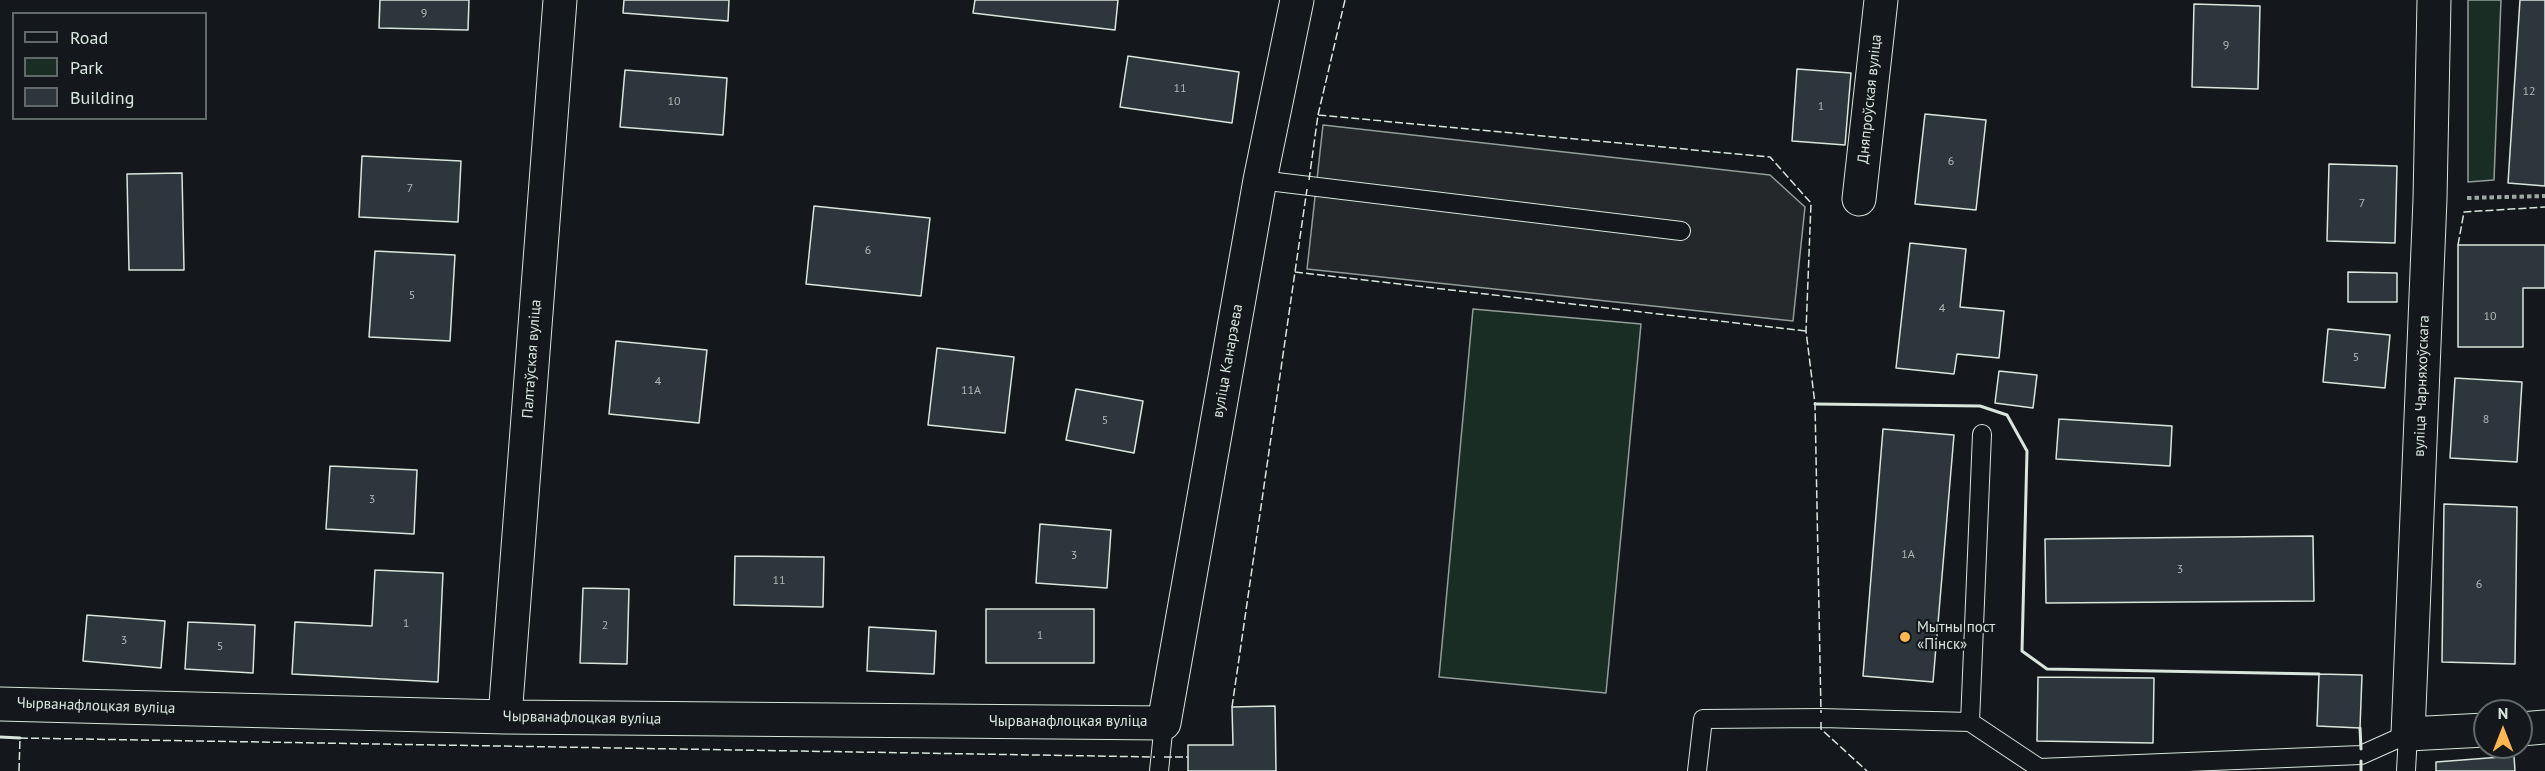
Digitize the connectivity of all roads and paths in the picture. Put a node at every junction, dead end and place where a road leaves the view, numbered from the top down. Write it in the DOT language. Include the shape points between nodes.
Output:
graph roads {
  1 [pos="560,0"];
  2 [pos="1297,0"];
  3 [pos="1881,0"];
  4 [pos="2434,0"];
  5 [pos="1260,180"];
  6 [pos="2545,196"];
  7 [pos="1859,199"];
  8 [pos="2430,199"];
  9 [pos="1681,231"];
  10 [pos="1982,434"];
  11 [pos="0,704"];
  12 [pos="505,717"];
  13 [pos="1970,722"];
  14 [pos="1164,723"];
  15 [pos="2473,731"];
  16 [pos="2408,734"];
  17 [pos="1159,771"];
  18 [pos="1697,771"];
  19 [pos="2406,771"];
  1 -- 12 [label="street, Палтаўская вуліца"];
  2 -- 5 [label="street, вуліца Канарэева"];
  3 -- 7 [label="street, Дняпроўская вуліца"];
  4 -- 8 [label="street, вуліца Чарняхоўскага"];
  5 -- 9 [label="lane"];
  5 -- 14 [label="street, вуліца Канарэева"];
  6 -- 8 [label="path"];
  8 -- 16 [label="street, вуліца Чарняхоўскага"];
  10 -- 13 [label="lane"];
  11 -- 12 [label="street, Чырванафлоцкая вуліца"];
  12 -- 14 [label="street, Чырванафлоцкая вуліца"];
  13 -- 16 [label="lane" via="2039,768 2361,755"];
  13 -- 18 [label="lane" via="1703,718"];
  14 -- 17 [label="lane"];
  15 -- 16 [label="street"];
  16 -- 19 [label="lane, вуліца Чарняхоўскага"];
}
